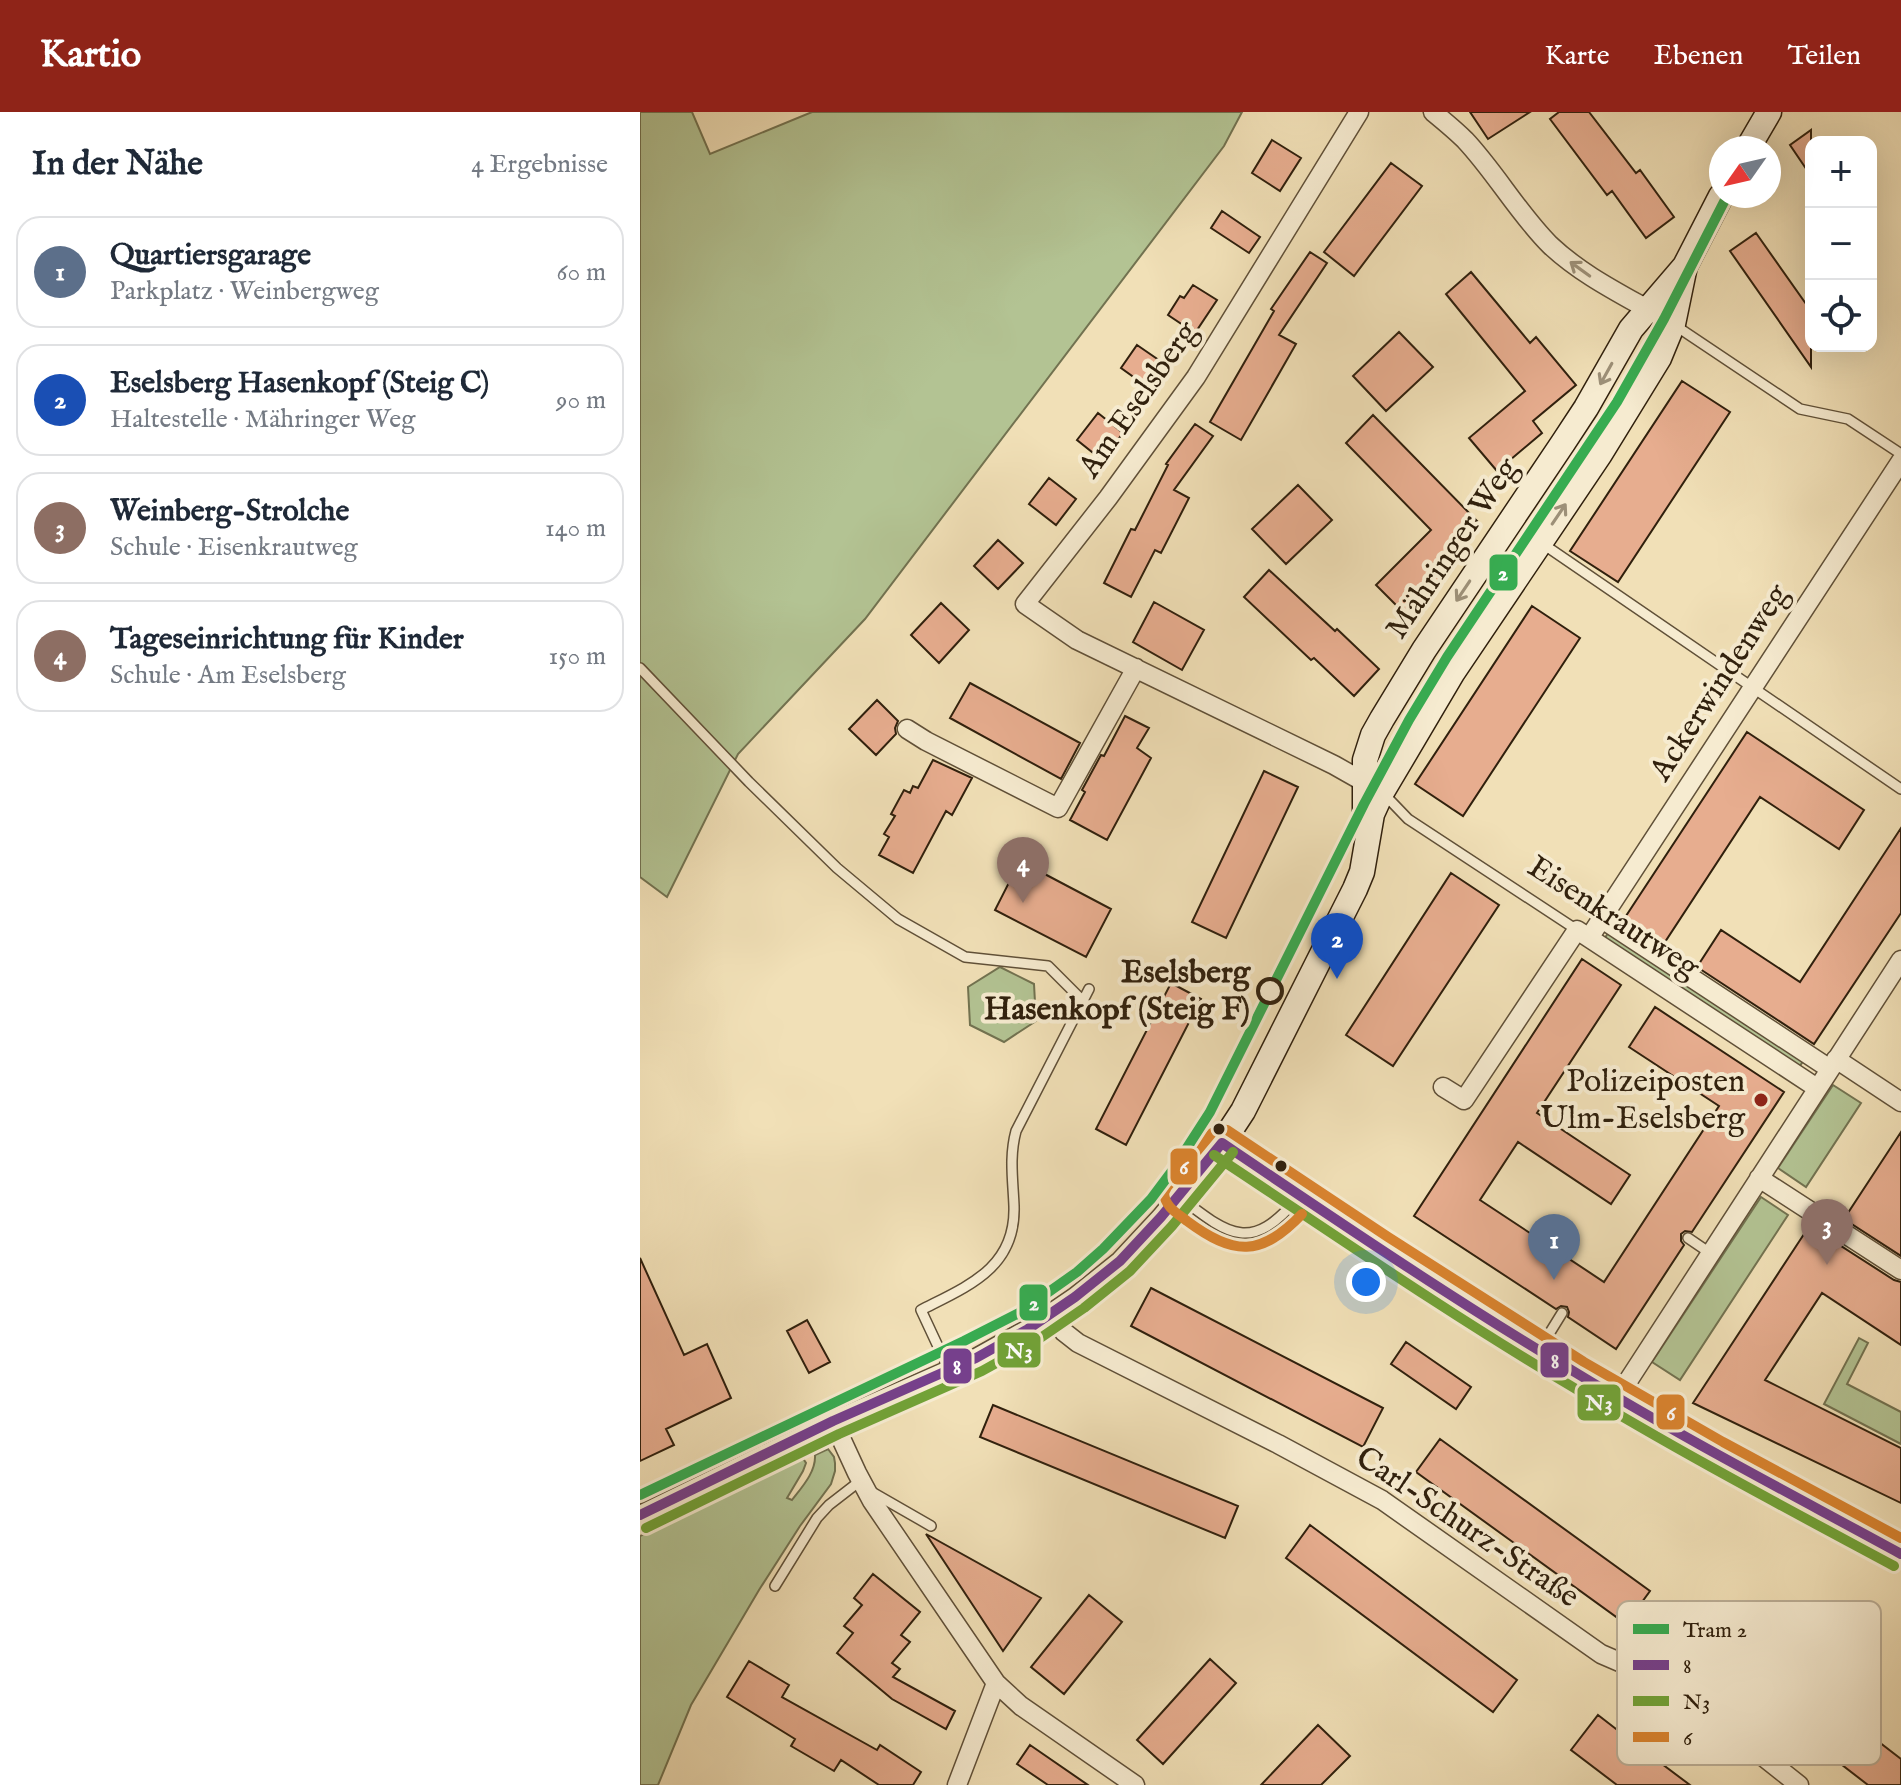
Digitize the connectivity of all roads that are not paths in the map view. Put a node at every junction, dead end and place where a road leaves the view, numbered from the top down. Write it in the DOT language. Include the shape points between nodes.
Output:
graph roads {
  1 [pos="1359,112"];
  2 [pos="1433,112"];
  3 [pos="1769,112"];
  4 [pos="1755,136"];
  5 [pos="1715,208"];
  6 [pos="1685,266"];
  7 [pos="1647,308"];
  8 [pos="1673,324"];
  9 [pos="1901,454"];
  10 [pos="1901,461"];
  11 [pos="1540,542"];
  12 [pos="640,668"];
  13 [pos="1136,668"];
  14 [pos="1752,687"];
  15 [pos="907,729"];
  16 [pos="1373,787"];
  17 [pos="1901,789"];
  18 [pos="1602,919"];
  19 [pos="1583,934"];
  20 [pos="1901,960"];
  21 [pos="1089,989"];
  22 [pos="1084,1000"];
  23 [pos="1833,1064"];
  24 [pos="1443,1087"];
  25 [pos="1817,1088"];
  26 [pos="1901,1102"];
  27 [pos="1222,1143"];
  28 [pos="1759,1178"];
  29 [pos="1178,1196"];
  30 [pos="1300,1196"];
  31 [pos="1688,1238"];
  32 [pos="1710,1253"];
  33 [pos="1901,1270"];
  34 [pos="1562,1313"];
  35 [pos="1051,1314"];
  36 [pos="1539,1350"];
  37 [pos="949,1370"];
  38 [pos="1617,1398"];
  39 [pos="833,1421"];
  40 [pos="862,1484"];
  41 [pos="640,1515"];
  42 [pos="931,1526"];
  43 [pos="1901,1554"];
  44 [pos="775,1586"];
  45 [pos="1617,1661"];
  46 [pos="996,1683"];
  47 [pos="1774,1765"];
  48 [pos="957,1785"];
  49 [pos="1135,1785"];
  50 [pos="1799,1785"];
  1 -- 13 [label="street, Am Eselsberg" via="1193,380 1025,604 1077,640"];
  7 -- 2 [label="street, one-way" via="1589,276 1551,246 1466,140"];
  3 -- 4 [label="street"];
  5 -- 6 [label="street, Mähringer Weg"];
  6 -- 7 [label="street, Mähringer Weg"];
  6 -- 8 [label="street, Mähringer Weg"];
  7 -- 8 [label="street"];
  7 -- 16 [label="street, Mähringer Weg, one-way" via="1403,682 1365,760"];
  8 -- 9 [label="lane" via="1800,409 1848,419"];
  11 -- 8 [label="street, Mähringer Weg, one-way" via="1629,408"];
  10 -- 14 [label="street, Ackerwindenweg"];
  11 -- 14 [label="lane"];
  11 -- 16 [label="street, Mähringer Weg"];
  12 -- 22 [label="lane" via="837,868 898,919 965,957 1048,966"];
  13 -- 15 [label="street" via="1058,808"];
  13 -- 16 [label="street, Am Eselsberg"];
  14 -- 17 [label="lane"];
  14 -- 18 [label="street, Ackerwindenweg"];
  16 -- 19 [label="lane, Eisenkrautweg" via="1408,819"];
  16 -- 27 [label="street, Mähringer Weg" via="1355,889"];
  18 -- 19 [label="street, Ackerwindenweg"];
  18 -- 23 [label="street, Eisenkrautweg"];
  19 -- 24 [label="street, Ackerwindenweg" via="1464,1100"];
  19 -- 25 [label="street, Eisenkrautweg"];
  20 -- 23 [label="street"];
  21 -- 22 [label="lane"];
  22 -- 37 [label="lane" via="1016,1131 1010,1161 1014,1217 1000,1258 977,1281 921,1310"];
  23 -- 25 [label="street"];
  23 -- 26 [label="street, Eisenkrautweg"];
  25 -- 28 [label="street"];
  27 -- 29 [label="street, Mähringer Weg"];
  27 -- 30 [label="street"];
  28 -- 32 [label="street"];
  28 -- 33 [label="street"];
  29 -- 30 [label="lane" via="1227,1231 1245,1234 1272,1225"];
  29 -- 35 [label="street, Mähringer Weg" via="1120,1261"];
  30 -- 36 [label="street"];
  31 -- 32 [label="lane"];
  32 -- 38 [label="street"];
  34 -- 36 [label="lane"];
  35 -- 37 [label="street, Mähringer Weg"];
  35 -- 45 [label="street, Carl-Schurz-Straße" via="1078,1343 1382,1500"];
  36 -- 38 [label="street"];
  37 -- 39 [label="street, Mähringer Weg"];
  38 -- 43 [label="street"];
  39 -- 40 [label="street"];
  39 -- 41 [label="street, Mähringer Weg"];
  40 -- 42 [label="lane"];
  40 -- 44 [label="lane" via="817,1518"];
  40 -- 46 [label="street"];
  46 -- 48 [label="street"];
  46 -- 49 [label="street"];
  47 -- 50 [label="street, Carl-Schurz-Straße"];
}
